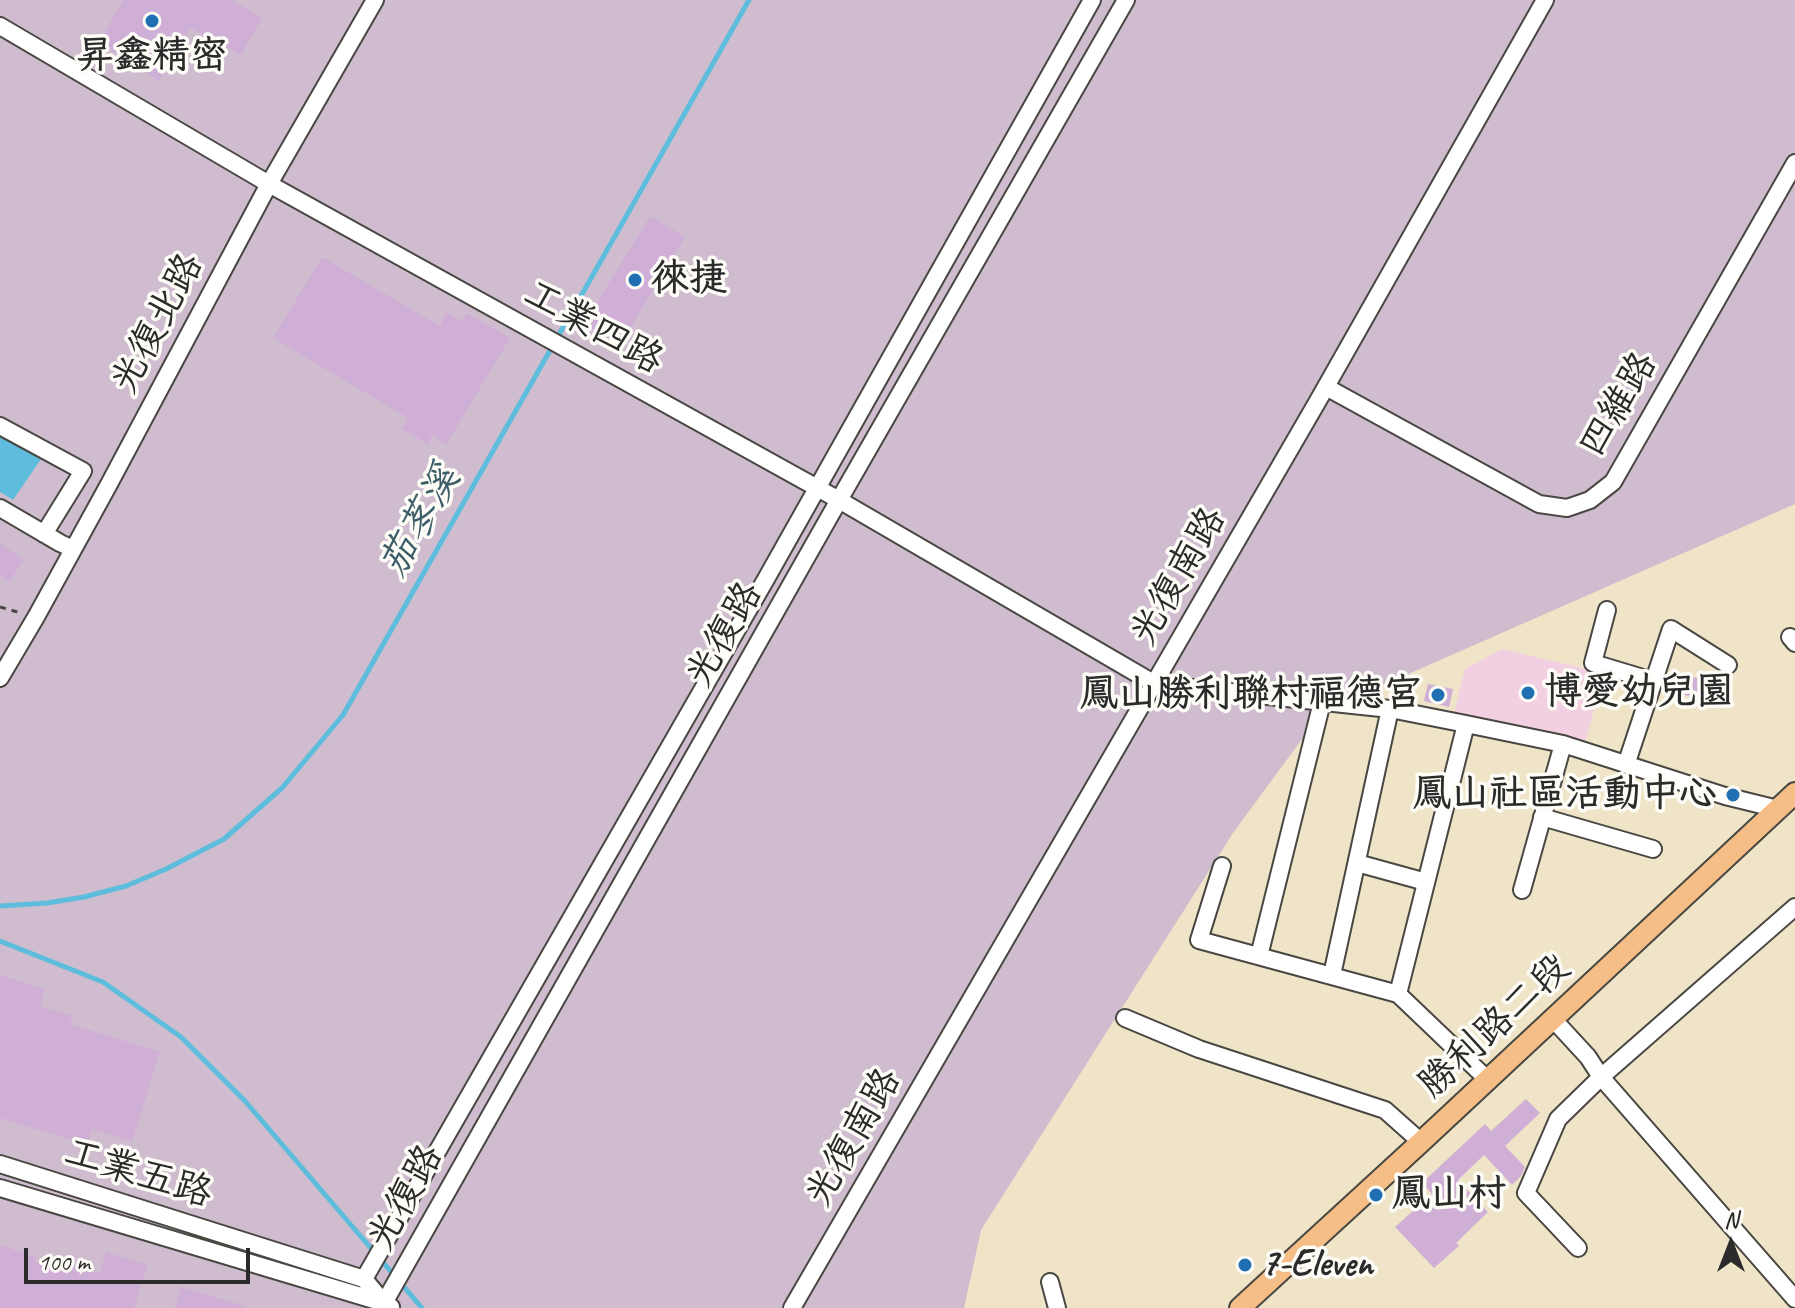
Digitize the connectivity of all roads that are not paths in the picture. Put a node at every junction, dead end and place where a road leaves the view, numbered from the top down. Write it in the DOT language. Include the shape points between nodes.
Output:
graph roads {
  1 [pos="375,0"];
  2 [pos="1092,0"];
  3 [pos="1126,0"];
  4 [pos="1545,0"];
  5 [pos="0,26"];
  6 [pos="1795,163"];
  7 [pos="269,184"];
  8 [pos="1326,387"];
  9 [pos="0,426"];
  10 [pos="816,488"];
  11 [pos="839,500"];
  12 [pos="0,508"];
  13 [pos="44,534"];
  14 [pos="73,549"];
  15 [pos="1607,610"];
  16 [pos="1728,665"];
  17 [pos="0,678"];
  18 [pos="1653,681"];
  19 [pos="1155,684"];
  20 [pos="1322,702"];
  21 [pos="1390,709"];
  22 [pos="1466,724"];
  23 [pos="1563,744"];
  24 [pos="1626,765"];
  25 [pos="1795,793"];
  26 [pos="1778,809"];
  27 [pos="1542,817"];
  28 [pos="1653,849"];
  29 [pos="1357,863"];
  30 [pos="1222,866"];
  31 [pos="1426,882"];
  32 [pos="1522,890"];
  33 [pos="1795,907"];
  34 [pos="1259,956"];
  35 [pos="1332,975"];
  36 [pos="1398,994"];
  37 [pos="1125,1018"];
  38 [pos="1553,1019"];
  39 [pos="1601,1077"];
  40 [pos="1488,1080"];
  41 [pos="1421,1142"];
  42 [pos="0,1164"];
  43 [pos="0,1188"];
  44 [pos="1578,1248"];
  45 [pos="364,1279"];
  46 [pos="1050,1282"];
  47 [pos="1795,1299"];
  48 [pos="388,1305"];
  49 [pos="792,1308"];
  50 [pos="1057,1308"];
  51 [pos="1240,1308"];
  1 -- 7 [label="street, 光復北路"];
  2 -- 10 [label="street, 光復路"];
  3 -- 11 [label="street, 光復路"];
  4 -- 8 [label="street, 光復南路"];
  5 -- 7 [label="street, 工業四路"];
  6 -- 8 [label="street, 四維路" via="1613,482 1590,500 1567,508 1539,504"];
  7 -- 10 [label="street, 工業四路"];
  7 -- 14 [label="street, 光復北路"];
  8 -- 19 [label="street, 光復南路"];
  9 -- 13 [label="street" via="83,471"];
  10 -- 11 [label="street, 工業四路"];
  10 -- 45 [label="street, 光復路"];
  11 -- 19 [label="street, 工業四路"];
  11 -- 48 [label="street, 光復路" via="411,1255"];
  12 -- 13 [label="street"];
  13 -- 14 [label="street"];
  14 -- 17 [label="street, 光復北路"];
  15 -- 18 [label="street" via="1593,663"];
  16 -- 18 [label="street" via="1671,629"];
  18 -- 24 [label="street"];
  19 -- 20 [label="street"];
  19 -- 49 [label="street, 光復南路"];
  20 -- 21 [label="street"];
  20 -- 34 [label="street"];
  21 -- 22 [label="street"];
  21 -- 29 [label="street"];
  22 -- 23 [label="street"];
  22 -- 31 [label="street"];
  23 -- 24 [label="street"];
  23 -- 27 [label="street"];
  24 -- 26 [label="street"];
  25 -- 26 [label="main road, 勝利路二段"];
  26 -- 38 [label="main road, 勝利路二段"];
  27 -- 28 [label="street"];
  27 -- 32 [label="street"];
  29 -- 31 [label="street"];
  29 -- 35 [label="street"];
  30 -- 34 [label="street" via="1199,940"];
  31 -- 36 [label="street"];
  33 -- 39 [label="street"];
  34 -- 35 [label="street"];
  35 -- 36 [label="street"];
  36 -- 40 [label="street"];
  37 -- 41 [label="street" via="1199,1049 1385,1110"];
  38 -- 39 [label="street"];
  38 -- 40 [label="main road, 勝利路二段"];
  39 -- 44 [label="street" via="1558,1119 1526,1193"];
  39 -- 47 [label="street"];
  40 -- 41 [label="main road, 勝利路二段"];
  41 -- 51 [label="main road, 勝利路二段"];
  42 -- 45 [label="street, 工業五路"];
  43 -- 48 [label="street, 工業五路"];
  45 -- 48 [label="street"];
  46 -- 50 [label="street"];
}
